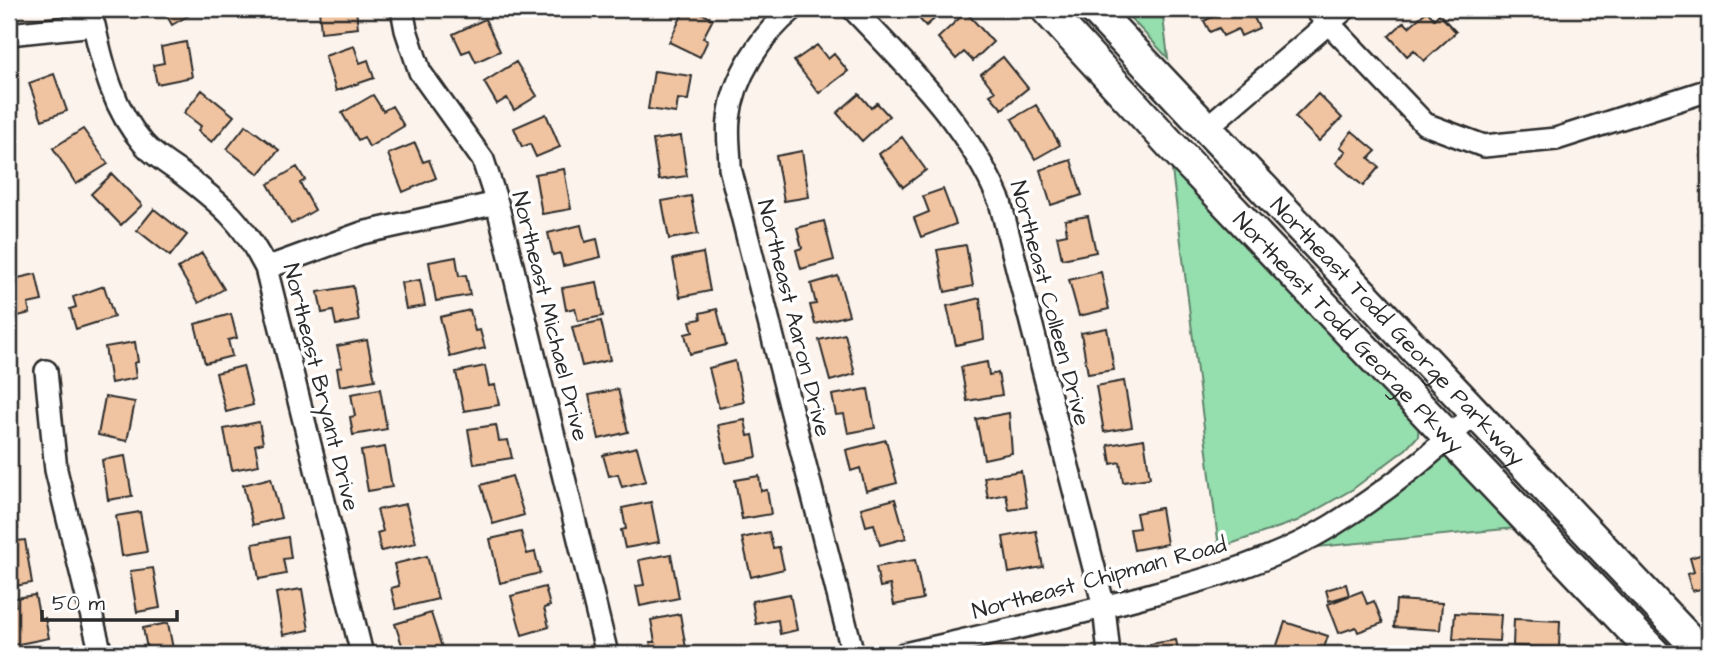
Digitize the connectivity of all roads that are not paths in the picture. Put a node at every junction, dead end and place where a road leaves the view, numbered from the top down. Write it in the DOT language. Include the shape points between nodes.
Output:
graph roads {
  1 [pos="402,9"];
  2 [pos="793,9"];
  3 [pos="853,9"];
  4 [pos="1046,9"];
  5 [pos="1094,9"];
  6 [pos="1345,9"];
  7 [pos="1320,16"];
  8 [pos="9,34"];
  9 [pos="1709,90"];
  10 [pos="1205,129"];
  11 [pos="497,202"];
  12 [pos="266,268"];
  13 [pos="46,370"];
  14 [pos="1474,415"];
  15 [pos="1449,439"];
  16 [pos="1104,607"];
  17 [pos="1701,645"];
  18 [pos="101,654"];
  19 [pos="362,654"];
  20 [pos="607,654"];
  21 [pos="853,654"];
  22 [pos="904,654"];
  23 [pos="1109,654"];
  24 [pos="1655,654"];
  1 -- 11 [label="street, Northeast Michael Drive" via="421,72 483,160"];
  2 -- 21 [label="street, Northeast Aaron Drive" via="744,68 729,119 730,168"];
  3 -- 16 [label="street, Northeast Colleen Drive" via="952,117 976,149 1000,202"];
  4 -- 15 [label="main road, Northeast Todd George Pkwy"];
  5 -- 10 [label="main road, Northeast Todd George Parkway"];
  6 -- 7 [label="street"];
  7 -- 9 [label="street" via="1425,124 1484,146 1556,139"];
  7 -- 10 [label="street"];
  8 -- 12 [label="street, Northeast Bryant Drive" via="94,25 121,112 144,144 223,206 248,233"];
  10 -- 14 [label="main road, Northeast Todd George Parkway"];
  11 -- 12 [label="street" via="362,233"];
  11 -- 20 [label="street, Northeast Michael Drive"];
  12 -- 19 [label="street, Northeast Bryant Drive"];
  13 -- 18 [label="street" via="56,470"];
  14 -- 15 [label="street, Northeast Chipman Road"];
  14 -- 17 [label="main road, Northeast Todd George Parkway"];
  15 -- 16 [label="street, Northeast Chipman Road" via="1330,526 1212,578"];
  15 -- 24 [label="main road, Northeast Todd George Pkwy"];
  16 -- 22 [label="street, Northeast Chipman Road"];
  16 -- 23 [label="street, Northeast Colleen Drive"];
}
